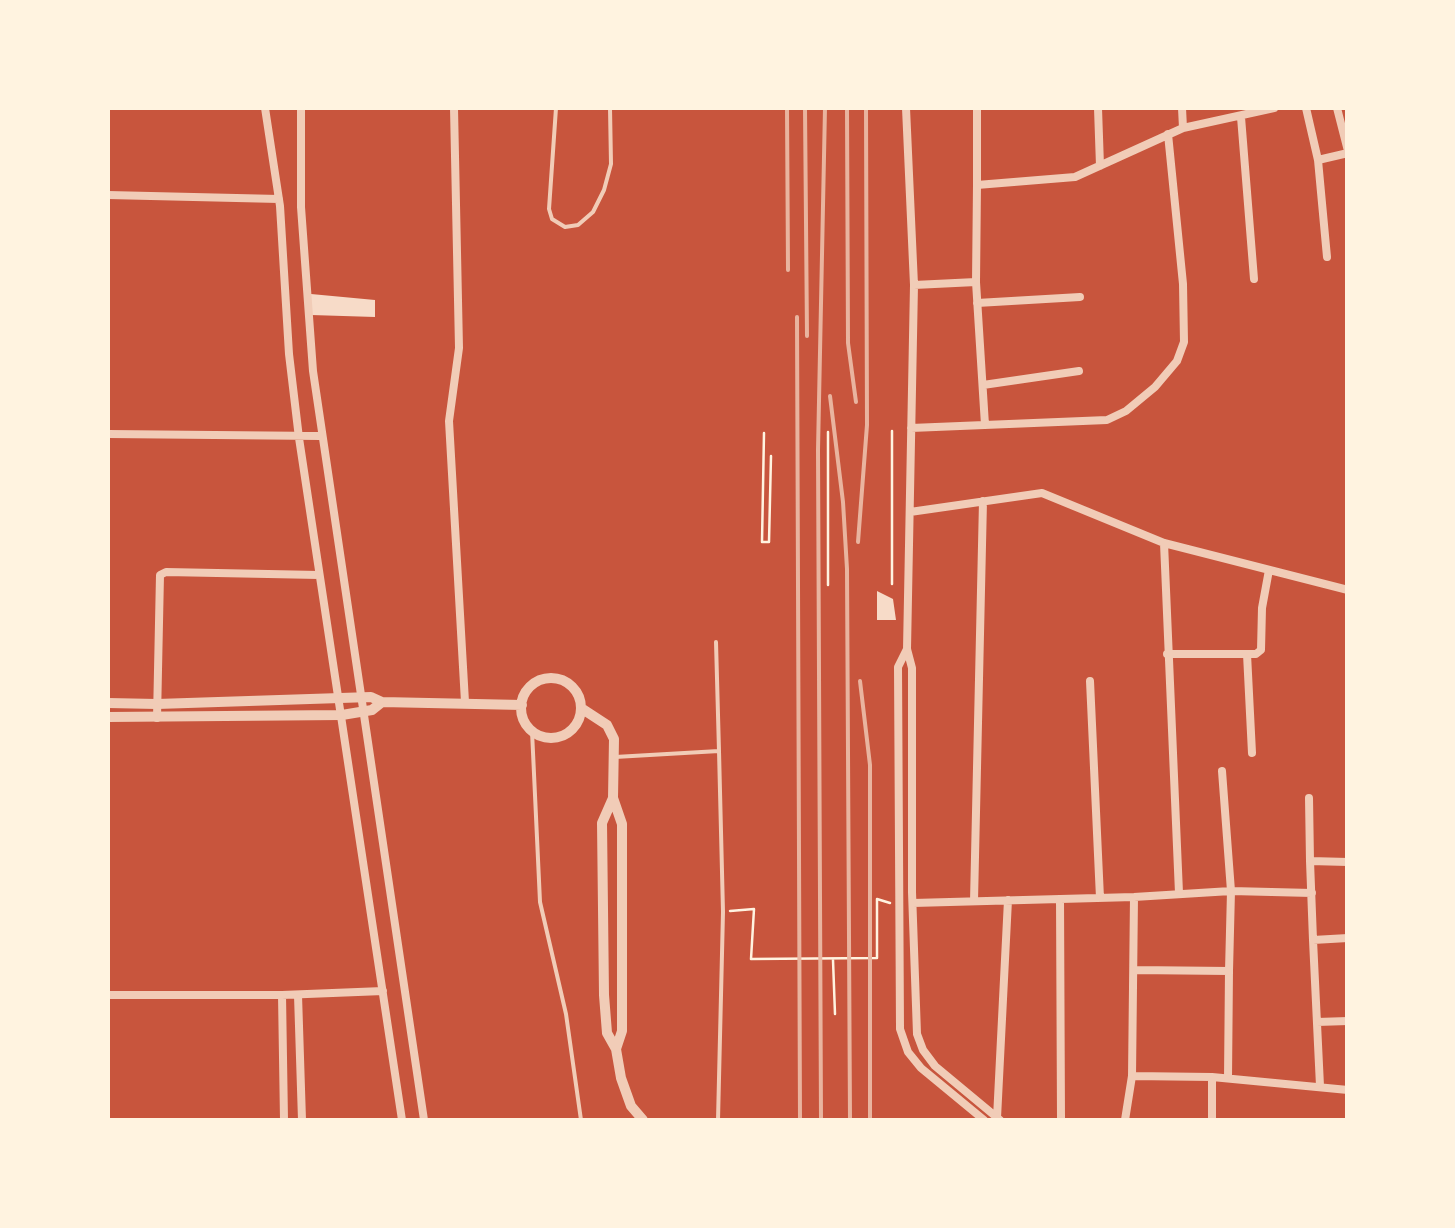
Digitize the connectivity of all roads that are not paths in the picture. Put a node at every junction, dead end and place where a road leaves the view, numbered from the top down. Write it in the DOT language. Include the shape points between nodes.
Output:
graph roads {
  1 [pos="265,108"];
  2 [pos="302,108"];
  3 [pos="454,108"];
  4 [pos="556,108"];
  5 [pos="610,108"];
  6 [pos="906,108"];
  7 [pos="977,108"];
  8 [pos="1098,108"];
  9 [pos="1182,108"];
  10 [pos="1275,108"];
  11 [pos="1306,108"];
  12 [pos="1337,108"];
  13 [pos="1241,117"];
  14 [pos="1183,128"];
  15 [pos="1168,134"];
  16 [pos="1348,152"];
  17 [pos="1318,160"];
  18 [pos="1100,166"];
  19 [pos="977,185"];
  20 [pos="108,195"];
  21 [pos="279,202"];
  22 [pos="301,207"];
  23 [pos="1328,256"];
  24 [pos="1254,280"];
  25 [pos="976,282"];
  26 [pos="914,286"];
  27 [pos="1080,297"];
  28 [pos="977,302"];
  29 [pos="1079,371"];
  30 [pos="983,385"];
  31 [pos="986,425"];
  32 [pos="912,428"];
  33 [pos="108,434"];
  34 [pos="321,436"];
  35 [pos="299,438"];
  36 [pos="982,501"];
  37 [pos="910,512"];
  38 [pos="1164,543"];
  39 [pos="1269,570"];
  40 [pos="319,575"];
  41 [pos="1348,590"];
  42 [pos="716,642"];
  43 [pos="907,648"];
  44 [pos="1167,654"];
  45 [pos="1247,654"];
  46 [pos="1090,681"];
  47 [pos="360,697"];
  48 [pos="340,699"];
  49 [pos="382,702"];
  50 [pos="465,702"];
  51 [pos="108,703"];
  52 [pos="157,704"];
  53 [pos="522,705"];
  54 [pos="581,708"];
  55 [pos="362,712"];
  56 [pos="342,715"];
  57 [pos="108,717"];
  58 [pos="158,718"];
  59 [pos="532,731"];
  60 [pos="719,751"];
  61 [pos="1252,753"];
  62 [pos="614,756"];
  63 [pos="1222,771"];
  64 [pos="613,798"];
  65 [pos="1309,798"];
  66 [pos="1310,861"];
  67 [pos="1348,862"];
  68 [pos="1231,891"];
  69 [pos="1179,893"];
  70 [pos="1312,894"];
  71 [pos="1134,897"];
  72 [pos="1100,898"];
  73 [pos="1060,899"];
  74 [pos="1008,900"];
  75 [pos="974,901"];
  76 [pos="913,903"];
  77 [pos="1348,938"];
  78 [pos="1313,940"];
  79 [pos="1134,970"];
  80 [pos="1229,970"];
  81 [pos="382,992"];
  82 [pos="108,994"];
  83 [pos="298,994"];
  84 [pos="282,995"];
  85 [pos="1316,1022"];
  86 [pos="1348,1022"];
  87 [pos="616,1048"];
  88 [pos="1132,1076"];
  89 [pos="1212,1077"];
  90 [pos="1228,1078"];
  91 [pos="1320,1086"];
  92 [pos="1348,1090"];
  93 [pos="998,1119"];
  94 [pos="284,1120"];
  95 [pos="302,1120"];
  96 [pos="402,1120"];
  97 [pos="424,1120"];
  98 [pos="582,1120"];
  99 [pos="644,1120"];
  100 [pos="718,1120"];
  101 [pos="984,1120"];
  102 [pos="1061,1120"];
  103 [pos="1125,1120"];
  104 [pos="1212,1120"];
  1 -- 21 [label="street"];
  2 -- 22 [label="street"];
  3 -- 50 [label="street" via="459,348 449,420"];
  4 -- 5 [label="lane" via="549,209 565,227 593,212 604,190"];
  6 -- 26 [label="street"];
  7 -- 19 [label="street"];
  8 -- 18 [label="street"];
  9 -- 14 [label="street"];
  10 -- 13 [label="street"];
  11 -- 17 [label="street"];
  12 -- 16 [label="street"];
  13 -- 14 [label="street"];
  13 -- 24 [label="street"];
  14 -- 15 [label="street"];
  15 -- 18 [label="street"];
  15 -- 31 [label="street" via="1183,284 1178,361 1107,420"];
  16 -- 17 [label="street"];
  17 -- 23 [label="street"];
  18 -- 19 [label="street" via="1076,177"];
  19 -- 25 [label="street"];
  20 -- 21 [label="street"];
  21 -- 22 [label="street"];
  21 -- 35 [label="street"];
  22 -- 34 [label="street"];
  25 -- 26 [label="street"];
  25 -- 28 [label="street"];
  26 -- 32 [label="street"];
  27 -- 28 [label="street"];
  28 -- 30 [label="street"];
  29 -- 30 [label="street"];
  30 -- 31 [label="street"];
  31 -- 32 [label="street"];
  32 -- 37 [label="street"];
  33 -- 35 [label="street"];
  34 -- 35 [label="street"];
  34 -- 47 [label="street"];
  35 -- 40 [label="street"];
  36 -- 37 [label="street"];
  36 -- 38 [label="street" via="1042,492"];
  36 -- 75 [label="street"];
  37 -- 43 [label="street"];
  38 -- 39 [label="street"];
  38 -- 44 [label="street"];
  39 -- 41 [label="street"];
  39 -- 45 [label="street" via="1261,650"];
  40 -- 48 [label="street"];
  40 -- 52 [label="street" via="160,574"];
  42 -- 60 [label="lane"];
  43 -- 76 [label="street"];
  43 -- 101 [label="street" via="898,667 900,1029 921,1068"];
  44 -- 45 [label="street"];
  44 -- 69 [label="street"];
  45 -- 61 [label="street"];
  46 -- 72 [label="street"];
  47 -- 48 [label="street"];
  47 -- 49 [label="street"];
  47 -- 55 [label="street"];
  48 -- 52 [label="street"];
  48 -- 56 [label="street"];
  49 -- 50 [label="street"];
  49 -- 55 [label="street"];
  50 -- 53 [label="street"];
  51 -- 52 [label="street"];
  52 -- 58 [label="street"];
  53 -- 54 [label="street" via="530,687 548,678 575,690"];
  53 -- 59 [label="street"];
  54 -- 59 [label="street" via="575,726 560,737"];
  54 -- 62 [label="street" via="607,726"];
  55 -- 56 [label="street"];
  55 -- 97 [label="street"];
  56 -- 58 [label="street"];
  56 -- 81 [label="street"];
  57 -- 58 [label="street"];
  59 -- 98 [label="lane" via="540,902"];
  60 -- 62 [label="lane"];
  60 -- 100 [label="lane"];
  62 -- 64 [label="street"];
  63 -- 68 [label="street"];
  64 -- 87 [label="street" via="622,824 622,1031"];
  64 -- 87 [label="street" via="602,823 602,900 604,996"];
  65 -- 66 [label="street"];
  66 -- 67 [label="street"];
  66 -- 70 [label="street"];
  68 -- 69 [label="street"];
  68 -- 70 [label="street"];
  68 -- 80 [label="street"];
  69 -- 71 [label="street"];
  70 -- 78 [label="street"];
  71 -- 72 [label="street"];
  71 -- 79 [label="street"];
  72 -- 73 [label="street"];
  73 -- 74 [label="street"];
  73 -- 102 [label="street"];
  74 -- 75 [label="street"];
  74 -- 93 [label="street"];
  75 -- 76 [label="street"];
  76 -- 93 [label="street" via="922,1050"];
  77 -- 78 [label="street"];
  78 -- 85 [label="street"];
  79 -- 80 [label="street"];
  79 -- 88 [label="street"];
  80 -- 90 [label="street"];
  81 -- 83 [label="street"];
  81 -- 96 [label="street"];
  82 -- 84 [label="street"];
  83 -- 84 [label="street"];
  83 -- 95 [label="street"];
  84 -- 94 [label="street"];
  85 -- 86 [label="street"];
  85 -- 91 [label="street"];
  87 -- 99 [label="street" via="631,1106"];
  88 -- 89 [label="street"];
  88 -- 103 [label="street"];
  89 -- 90 [label="street"];
  89 -- 104 [label="street"];
  90 -- 91 [label="street"];
  91 -- 92 [label="street"];
}
